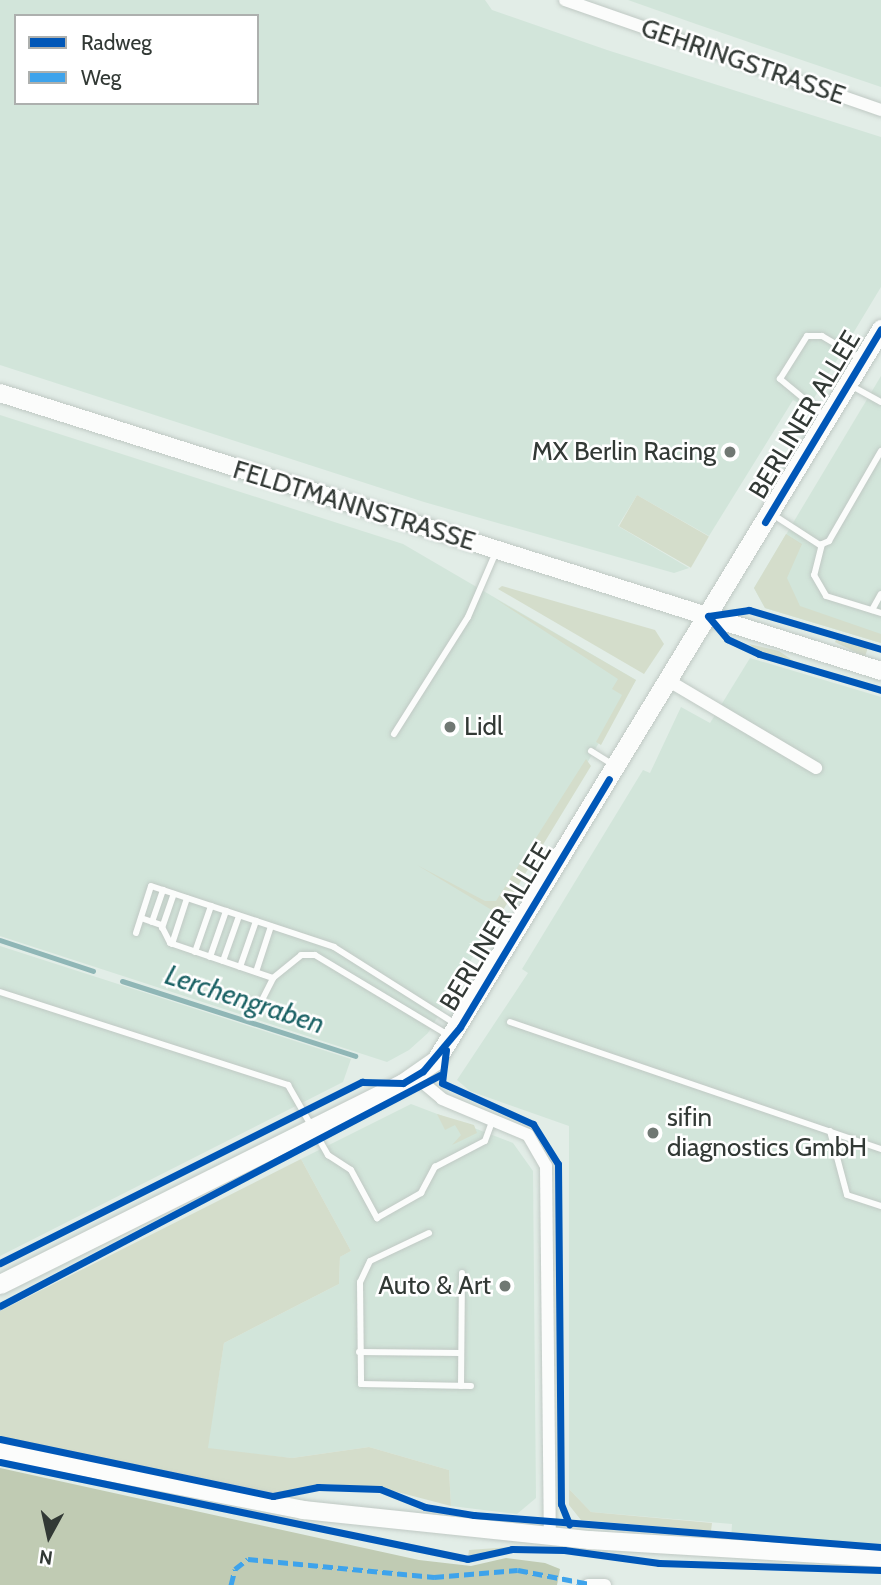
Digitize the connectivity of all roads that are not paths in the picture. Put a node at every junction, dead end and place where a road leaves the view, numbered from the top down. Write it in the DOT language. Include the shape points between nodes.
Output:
graph roads {
  1 [pos="565,0"];
  2 [pos="881,110"];
  3 [pos="881,330"];
  4 [pos="863,360"];
  5 [pos="848,384"];
  6 [pos="0,393"];
  7 [pos="881,402"];
  8 [pos="828,418"];
  9 [pos="881,450"];
  10 [pos="771,513"];
  11 [pos="822,544"];
  12 [pos="497,550"];
  13 [pos="881,594"];
  14 [pos="872,610"];
  15 [pos="881,613"];
  16 [pos="708,616"];
  17 [pos="881,671"];
  18 [pos="669,681"];
  19 [pos="394,734"];
  20 [pos="591,751"];
  21 [pos="617,767"];
  22 [pos="816,768"];
  23 [pos="163,890"];
  24 [pos="174,894"];
  25 [pos="187,898"];
  26 [pos="211,906"];
  27 [pos="226,911"];
  28 [pos="239,916"];
  29 [pos="141,918"];
  30 [pos="256,921"];
  31 [pos="152,922"];
  32 [pos="271,926"];
  33 [pos="162,928"];
  34 [pos="136,933"];
  35 [pos="172,944"];
  36 [pos="195,952"];
  37 [pos="210,957"];
  38 [pos="223,961"];
  39 [pos="240,967"];
  40 [pos="256,972"];
  41 [pos="273,978"];
  42 [pos="0,992"];
  43 [pos="243,1001"];
  44 [pos="510,1022"];
  45 [pos="456,1033"];
  46 [pos="409,1080"];
  47 [pos="493,1118"];
  48 [pos="313,1126"];
  49 [pos="830,1131"];
  50 [pos="881,1149"];
  51 [pos="881,1206"];
  52 [pos="429,1233"];
  53 [pos="462,1273"];
  54 [pos="0,1284"];
  55 [pos="359,1352"];
  56 [pos="461,1353"];
  57 [pos="461,1386"];
  58 [pos="471,1386"];
  59 [pos="0,1451"];
  60 [pos="550,1536"];
  61 [pos="881,1558"];
  62 [pos="588,1585"];
  63 [pos="606,1585"];
  1 -- 2 [label="street, GEHRINGSTRASSE"];
  3 -- 4 [label="main road, BERLINER ALLEE"];
  4 -- 5 [label="main road, BERLINER ALLEE"];
  4 -- 8 [label="lane" via="822,336 807,336 780,379"];
  5 -- 7 [label="lane"];
  5 -- 8 [label="main road, BERLINER ALLEE"];
  6 -- 12 [label="street, FELDTMANNSTRASSE"];
  8 -- 10 [label="main road, BERLINER ALLEE"];
  9 -- 11 [label="lane"];
  10 -- 11 [label="lane"];
  10 -- 16 [label="main road, BERLINER ALLEE"];
  11 -- 14 [label="lane" via="814,575 826,596"];
  12 -- 16 [label="street, FELDTMANNSTRASSE"];
  12 -- 19 [label="lane" via="468,617"];
  13 -- 14 [label="lane"];
  14 -- 15 [label="lane"];
  16 -- 17 [label="street, FELDTMANNSTRASSE"];
  16 -- 18 [label="main road, BERLINER ALLEE"];
  18 -- 21 [label="main road, BERLINER ALLEE"];
  18 -- 22 [label="street"];
  20 -- 21 [label="lane"];
  21 -- 45 [label="main road, BERLINER ALLEE"];
  23 -- 24 [label="lane"];
  23 -- 29 [label="lane" via="152,886"];
  23 -- 31 [label="lane"];
  24 -- 25 [label="lane"];
  24 -- 33 [label="lane"];
  25 -- 26 [label="lane"];
  25 -- 35 [label="lane"];
  26 -- 27 [label="lane"];
  26 -- 36 [label="lane"];
  27 -- 28 [label="lane"];
  27 -- 37 [label="lane"];
  28 -- 30 [label="lane"];
  28 -- 38 [label="lane"];
  29 -- 31 [label="lane"];
  29 -- 34 [label="lane"];
  30 -- 32 [label="lane"];
  30 -- 39 [label="lane"];
  31 -- 33 [label="lane"];
  32 -- 40 [label="lane"];
  32 -- 45 [label="lane" via="334,947"];
  33 -- 35 [label="lane"];
  35 -- 36 [label="lane"];
  36 -- 37 [label="lane"];
  37 -- 38 [label="lane"];
  38 -- 39 [label="lane"];
  39 -- 40 [label="lane"];
  40 -- 41 [label="lane"];
  41 -- 43 [label="lane" via="260,1004"];
  41 -- 45 [label="lane" via="301,955 324,956"];
  42 -- 48 [label="lane" via="288,1086"];
  44 -- 49 [label="lane"];
  45 -- 46 [label="main road, BERLINER ALLEE"];
  46 -- 47 [label="street" via="442,1100"];
  46 -- 48 [label="main road, BERLINER ALLEE"];
  47 -- 48 [label="lane" via="485,1141 435,1167 421,1193 377,1218 351,1170 328,1155"];
  47 -- 60 [label="street" via="535,1142 550,1179"];
  48 -- 54 [label="main road, BERLINER ALLEE"];
  49 -- 50 [label="lane"];
  49 -- 51 [label="lane" via="847,1195"];
  52 -- 55 [label="lane" via="370,1261 357,1299"];
  53 -- 56 [label="lane"];
  55 -- 56 [label="lane"];
  55 -- 57 [label="lane" via="361,1384"];
  56 -- 57 [label="lane"];
  57 -- 58 [label="lane"];
  59 -- 60 [label="street" via="248,1501"];
  60 -- 61 [label="street"];
  62 -- 63 [label="street"];
}
